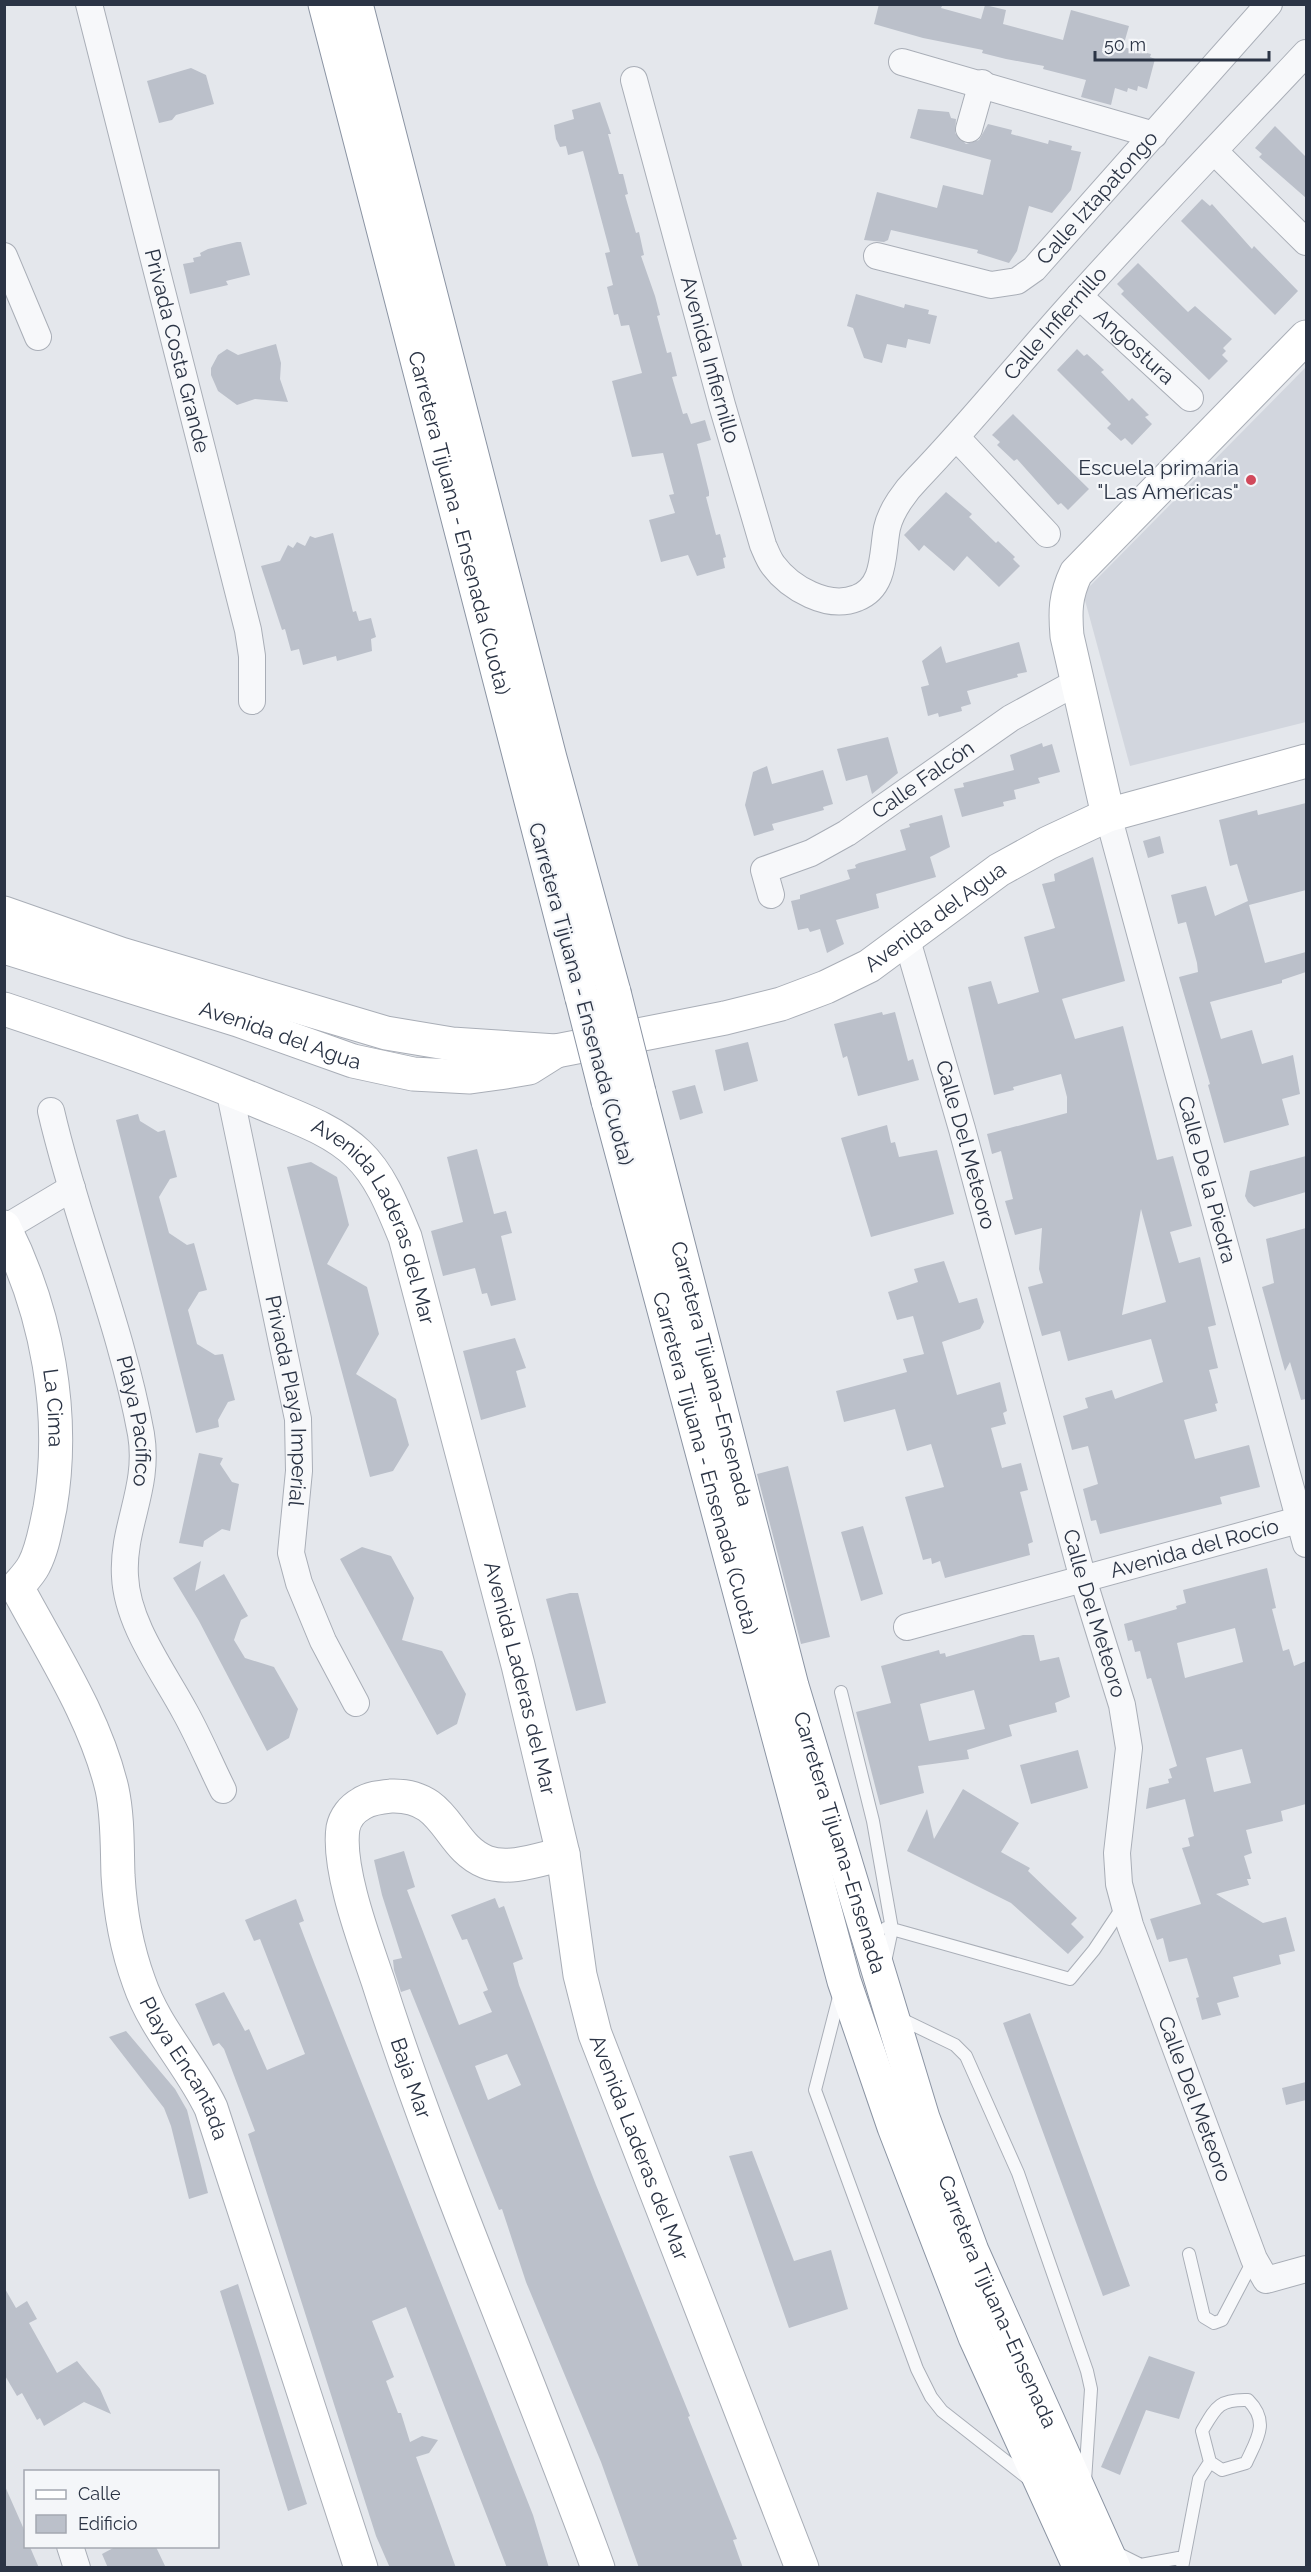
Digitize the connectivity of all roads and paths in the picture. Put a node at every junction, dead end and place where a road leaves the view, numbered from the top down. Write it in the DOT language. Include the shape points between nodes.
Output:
graph roads {
  1 [pos="89,4"];
  2 [pos="325,4"];
  3 [pos="356,4"];
  4 [pos="1269,4"];
  5 [pos="1306,53"];
  6 [pos="903,62"];
  7 [pos="634,80"];
  8 [pos="982,83"];
  9 [pos="969,129"];
  10 [pos="1154,135"];
  11 [pos="1214,151"];
  12 [pos="1306,242"];
  13 [pos="4,256"];
  14 [pos="878,256"];
  15 [pos="1079,296"];
  16 [pos="38,337"];
  17 [pos="1306,337"];
  18 [pos="1190,398"];
  19 [pos="957,438"];
  20 [pos="1047,534"];
  21 [pos="836,601"];
  22 [pos="1077,682"];
  23 [pos="252,701"];
  24 [pos="1306,761"];
  25 [pos="1108,815"];
  26 [pos="771,895"];
  27 [pos="4,913"];
  28 [pos="907,940"];
  29 [pos="4,947"];
  30 [pos="4,1009"];
  31 [pos="556,1051"];
  32 [pos="229,1089"];
  33 [pos="623,1097"];
  34 [pos="51,1111"];
  35 [pos="72,1188"];
  36 [pos="5,1228"];
  37 [pos="1304,1527"];
  38 [pos="1083,1579"];
  39 [pos="11,1583"];
  40 [pos="907,1627"];
  41 [pos="841,1692"];
  42 [pos="356,1703"];
  43 [pos="223,1790"];
  44 [pos="563,1854"];
  45 [pos="1124,1904"];
  46 [pos="878,1927"];
  47 [pos="844,1981"];
  48 [pos="891,2014"];
  49 [pos="1189,2254"];
  50 [pos="1260,2269"];
  51 [pos="1306,2269"];
  52 [pos="1210,2462"];
  53 [pos="1045,2492"];
  54 [pos="1084,2503"];
  55 [pos="70,2548"];
  56 [pos="1109,2557"];
  57 [pos="1183,2562"];
  58 [pos="77,2568"];
  59 [pos="361,2568"];
  60 [pos="598,2568"];
  61 [pos="802,2568"];
  62 [pos="1080,2568"];
  1 -- 23 [label="street, Privada Costa Grande" via="248,630"];
  2 -- 33 [label="main road, Carretera Tijuana - Ensenada (Cuota), bridge" via="582,998"];
  3 -- 33 [label="main road, Carretera Tijuana - Ensenada (Cuota), bridge" via="614,992"];
  4 -- 10 [label="street, Calle Iztapatongo"];
  5 -- 11 [label="street, Calle Infiernillo"];
  6 -- 8 [label="street"];
  7 -- 21 [label="street, Avenida Infiernillo" via="763,545 773,565 788,581 811,595"];
  8 -- 9 [label="street"];
  8 -- 10 [label="street"];
  10 -- 14 [label="street, Calle Iztapatongo" via="1034,269 1017,281 991,285"];
  11 -- 12 [label="street"];
  11 -- 15 [label="street, Calle Infiernillo"];
  13 -- 16 [label="street"];
  15 -- 18 [label="street, Angostura"];
  15 -- 19 [label="street, Calle Infiernillo"];
  17 -- 22 [label="main road" via="1076,573 1064,606"];
  19 -- 20 [label="street"];
  19 -- 21 [label="street, Calle Infiernillo" via="915,481 893,512 881,572 870,590 856,599"];
  22 -- 25 [label="main road"];
  22 -- 26 [label="street, Calle Falcón" via="1011,718 847,833 811,853 764,870"];
  24 -- 25 [label="main road, Avenida del Agua"];
  25 -- 28 [label="main road, Avenida del Agua" via="999,870"];
  25 -- 37 [label="street, Calle De la Piedra"];
  27 -- 31 [label="main road, Avenida del Agua" via="121,954 386,1033 452,1044"];
  28 -- 31 [label="main road, Avenida del Agua" via="869,966 781,1004"];
  28 -- 38 [label="street, Calle Del Meteoro"];
  29 -- 31 [label="main road, Avenida del Agua" via="238,1020 353,1061 412,1074 470,1077 529,1068"];
  30 -- 32 [label="main road, Avenida Laderas del Mar"];
  32 -- 42 [label="street, Privada Playa Imperial" via="298,1419 299,1471 291,1553 323,1641"];
  32 -- 44 [label="main road, Avenida Laderas del Mar" via="339,1138 359,1155 391,1201 405,1237 458,1434"];
  33 -- 46 [label="main road, Carretera Tijuana–Ensenada" via="792,1686"];
  33 -- 47 [label="main road, Carretera Tijuana - Ensenada (Cuota)"];
  34 -- 35 [label="street, Playa Pacífico"];
  35 -- 36 [label="street"];
  35 -- 43 [label="street, Playa Pacífico" via="141,1434 142,1481 126,1550 128,1597"];
  36 -- 39 [label="main road, La Cima" via="21,1260 38,1316 56,1421 55,1477 46,1531 34,1566"];
  37 -- 38 [label="street, Avenida del Rocío"];
  38 -- 40 [label="street, Avenida del Rocío"];
  38 -- 45 [label="street, Calle Del Meteoro" via="1122,1705 1129,1748 1117,1853"];
  39 -- 59 [label="main road, Playa Encantada" via="90,1726 104,1760 112,1790 118,1878 138,1981 168,2041 193,2073 211,2108"];
  41 -- 46 [label="lane" via="873,1821"];
  44 -- 60 [label="main road, Baja Mar" via="520,1864 488,1863 471,1855 433,1809 403,1796 364,1802 351,1811 343,1827 348,1882 402,2057"];
  44 -- 61 [label="main road, Avenida Laderas del Mar" via="580,1975 596,2034"];
  45 -- 46 [label="lane" via="1070,1979"];
  45 -- 50 [label="street, Calle Del Meteoro"];
  46 -- 48 [label="main road, Carretera Tijuana–Ensenada" via="881,1981"];
  47 -- 53 [label="main road, Carretera Tijuana–Ensenada" via="940,2249"];
  47 -- 53 [label="lane" via="815,2090 917,2369 942,2410"];
  48 -- 54 [label="main road, Carretera Tijuana–Ensenada" via="923,2118 972,2251"];
  48 -- 54 [label="lane" via="955,2045 966,2056 1018,2174 1088,2371 1091,2389"];
  49 -- 50 [label="lane" via="1204,2317 1214,2323 1222,2320"];
  50 -- 51 [label="street"];
  52 -- 52 [label="lane" via="1222,2470 1246,2463 1261,2430 1258,2410 1248,2400 1229,2400 1215,2409 1202,2431"];
  52 -- 57 [label="lane" via="1199,2479"];
  53 -- 62 [label="main road, Carretera Tijuana–Ensenada"];
  54 -- 56 [label="main road, Carretera Tijuana–Ensenada"];
  55 -- 58 [label="street"];
  56 -- 57 [label="lane" via="1141,2565"];
}
